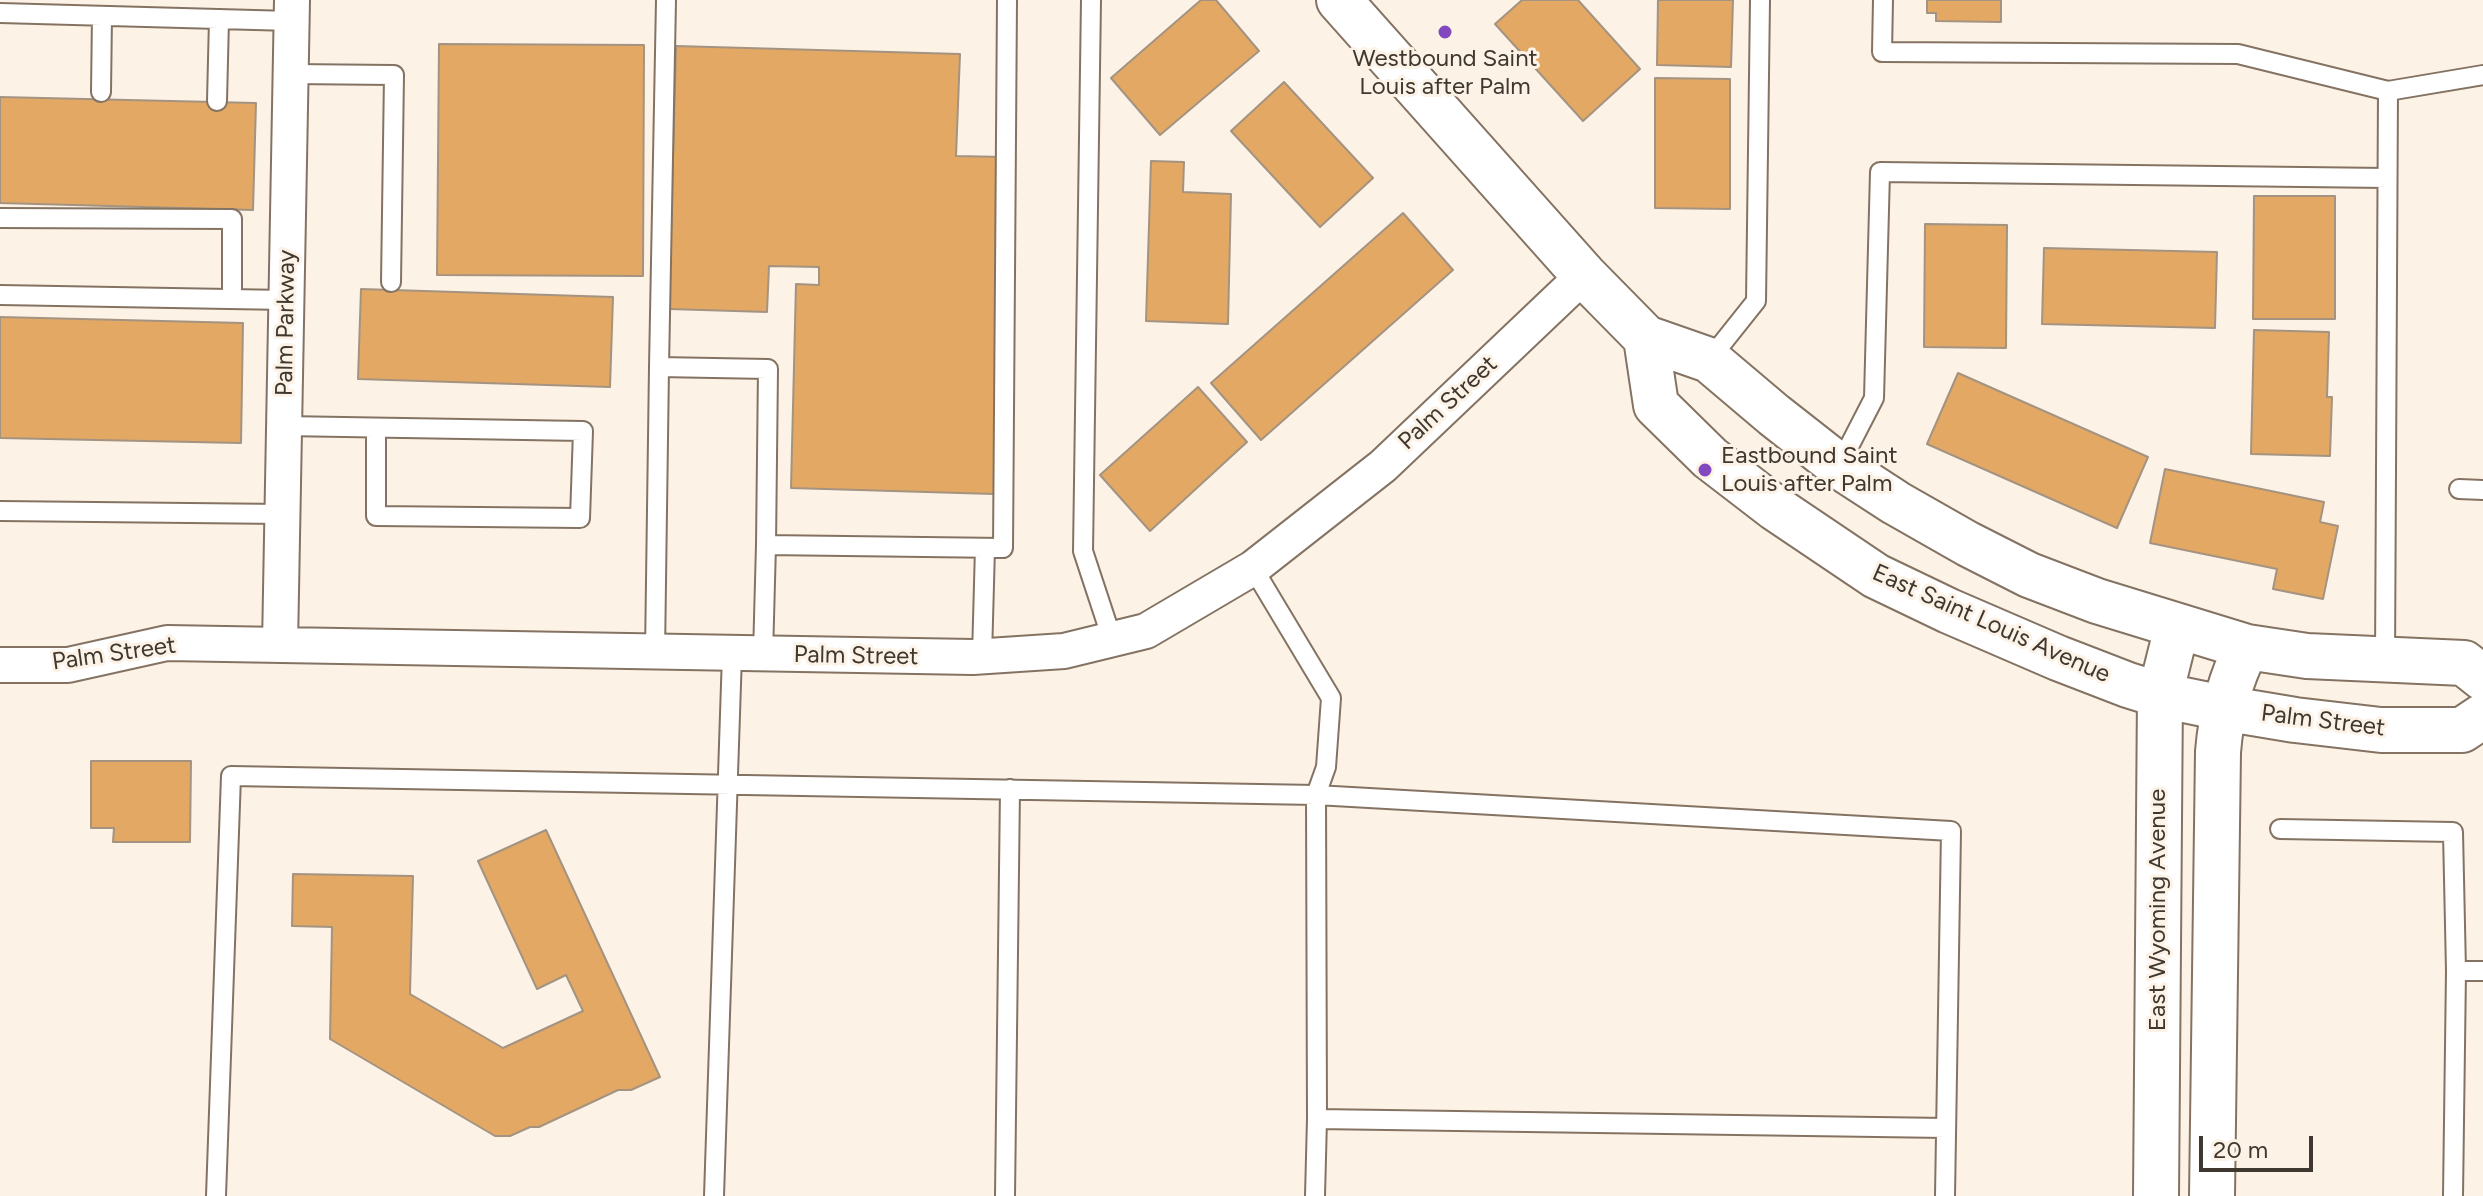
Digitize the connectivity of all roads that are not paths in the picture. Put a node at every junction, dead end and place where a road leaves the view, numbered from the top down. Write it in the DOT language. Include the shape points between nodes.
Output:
graph roads {
  1 [pos="666,0"];
  2 [pos="1007,0"];
  3 [pos="1091,0"];
  4 [pos="1339,0"];
  5 [pos="1760,0"];
  6 [pos="1883,0"];
  7 [pos="188,9"];
  8 [pos="291,11"];
  9 [pos="0,13"];
  10 [pos="102,16"];
  11 [pos="219,19"];
  12 [pos="290,74"];
  13 [pos="2483,75"];
  14 [pos="2388,91"];
  15 [pos="101,92"];
  16 [pos="217,101"];
  17 [pos="2387,178"];
  18 [pos="0,218"];
  19 [pos="1584,275"];
  20 [pos="391,282"];
  21 [pos="0,295"];
  22 [pos="232,299"];
  23 [pos="286,300"];
  24 [pos="1646,338"];
  25 [pos="1709,360"];
  26 [pos="659,367"];
  27 [pos="284,426"];
  28 [pos="376,428"];
  29 [pos="1839,466"];
  30 [pos="2459,489"];
  31 [pos="2483,490"];
  32 [pos="0,511"];
  33 [pos="283,514"];
  34 [pos="766,545"];
  35 [pos="985,548"];
  36 [pos="1253,568"];
  37 [pos="2177,627"];
  38 [pos="1112,639"];
  39 [pos="280,645"];
  40 [pos="2247,647"];
  41 [pos="655,653"];
  42 [pos="748,654"];
  43 [pos="982,656"];
  44 [pos="2385,660"];
  45 [pos="0,665"];
  46 [pos="2483,678"];
  47 [pos="2160,695"];
  48 [pos="2223,708"];
  49 [pos="2483,716"];
  50 [pos="728,786"];
  51 [pos="1010,789"];
  52 [pos="1316,795"];
  53 [pos="2280,829"];
  54 [pos="2456,971"];
  55 [pos="2483,971"];
  56 [pos="1317,1119"];
  57 [pos="1946,1128"];
  58 [pos="216,1196"];
  59 [pos="714,1196"];
  60 [pos="1005,1196"];
  61 [pos="1315,1196"];
  62 [pos="1945,1196"];
  63 [pos="2156,1196"];
  64 [pos="2212,1196"];
  65 [pos="2453,1196"];
  1 -- 26 [label="lane"];
  2 -- 35 [label="lane" via="1003,548"];
  3 -- 38 [label="lane" via="1083,551"];
  4 -- 19 [label="main road"];
  5 -- 25 [label="lane" via="1756,301"];
  6 -- 14 [label="lane" via="1882,52 2238,54"];
  7 -- 10 [label="lane"];
  7 -- 11 [label="lane"];
  8 -- 11 [label="lane"];
  8 -- 12 [label="street, Palm Parkway"];
  9 -- 10 [label="lane"];
  10 -- 15 [label="lane"];
  11 -- 16 [label="lane"];
  12 -- 20 [label="lane" via="394,75"];
  12 -- 23 [label="street, Palm Parkway"];
  13 -- 14 [label="lane"];
  14 -- 17 [label="lane"];
  17 -- 29 [label="lane" via="1880,172 1874,398"];
  17 -- 44 [label="lane"];
  18 -- 22 [label="lane" via="232,219"];
  19 -- 24 [label="main road"];
  19 -- 36 [label="street, Palm Street" via="1383,466"];
  21 -- 22 [label="lane"];
  22 -- 23 [label="lane"];
  23 -- 27 [label="street, Palm Parkway"];
  24 -- 25 [label="main road"];
  24 -- 47 [label="main road, East Saint Louis Avenue" via="1656,405 1710,458 1775,508 1876,576 2058,658"];
  25 -- 29 [label="main road"];
  26 -- 34 [label="lane" via="768,369"];
  26 -- 41 [label="lane"];
  27 -- 28 [label="lane"];
  27 -- 33 [label="street, Palm Parkway"];
  28 -- 28 [label="lane" via="583,431 580,518 376,516"];
  29 -- 37 [label="main road" via="2029,575"];
  30 -- 31 [label="lane"];
  32 -- 33 [label="lane"];
  33 -- 39 [label="street, Palm Parkway"];
  34 -- 35 [label="lane"];
  34 -- 42 [label="lane"];
  35 -- 43 [label="lane"];
  36 -- 38 [label="street, Palm Street" via="1146,631"];
  36 -- 52 [label="lane" via="1331,698 1326,767"];
  37 -- 40 [label="main road"];
  37 -- 47 [label="main road, East Wyoming Avenue"];
  38 -- 43 [label="street, Palm Street" via="1064,651"];
  39 -- 41 [label="street, Palm Street"];
  39 -- 45 [label="street, Palm Street" via="167,643 68,665"];
  40 -- 44 [label="main road"];
  40 -- 48 [label="main road"];
  41 -- 42 [label="street, Palm Street"];
  42 -- 43 [label="street, Palm Street"];
  42 -- 50 [label="lane"];
  44 -- 46 [label="main road" via="2464,663"];
  47 -- 48 [label="main road, Palm Street"];
  47 -- 63 [label="main road, East Wyoming Avenue"];
  48 -- 49 [label="main road, Palm Street" via="2381,730 2462,730"];
  48 -- 64 [label="main road"];
  50 -- 51 [label="lane"];
  50 -- 58 [label="lane" via="231,776"];
  50 -- 59 [label="lane"];
  51 -- 52 [label="lane"];
  51 -- 60 [label="lane"];
  52 -- 56 [label="lane"];
  52 -- 57 [label="lane" via="1951,831"];
  53 -- 54 [label="lane" via="2453,832"];
  54 -- 55 [label="lane"];
  54 -- 65 [label="lane"];
  56 -- 57 [label="lane"];
  56 -- 61 [label="lane"];
  57 -- 62 [label="lane"];
}
